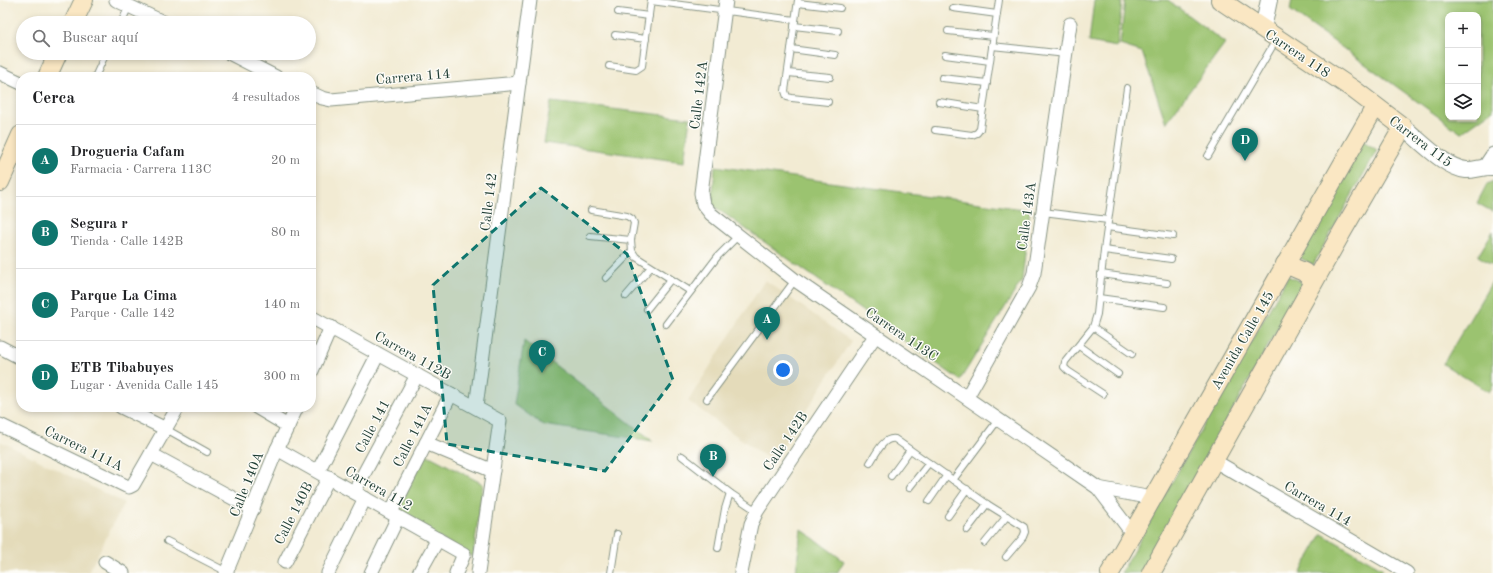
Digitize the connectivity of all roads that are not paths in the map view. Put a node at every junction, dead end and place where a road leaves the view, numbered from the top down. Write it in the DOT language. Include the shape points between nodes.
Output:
graph roads {
  1 [pos="84,0"];
  2 [pos="116,0"];
  3 [pos="530,0"];
  4 [pos="998,0"];
  5 [pos="1220,0"];
  6 [pos="1270,0"];
  7 [pos="651,1"];
  8 [pos="798,2"];
  9 [pos="725,6"];
  10 [pos="134,7"];
  11 [pos="840,8"];
  12 [pos="953,8"];
  13 [pos="618,12"];
  14 [pos="997,14"];
  15 [pos="76,16"];
  16 [pos="127,16"];
  17 [pos="151,16"];
  18 [pos="649,16"];
  19 [pos="795,23"];
  20 [pos="1070,24"];
  21 [pos="838,31"];
  22 [pos="948,31"];
  23 [pos="1270,34"];
  24 [pos="615,35"];
  25 [pos="993,36"];
  26 [pos="646,38"];
  27 [pos="992,46"];
  28 [pos="791,49"];
  29 [pos="1066,54"];
  30 [pos="835,55"];
  31 [pos="945,55"];
  32 [pos="55,60"];
  33 [pos="103,60"];
  34 [pos="243,60"];
  35 [pos="990,61"];
  36 [pos="609,66"];
  37 [pos="49,72"];
  38 [pos="97,72"];
  39 [pos="266,72"];
  40 [pos="0,73"];
  41 [pos="788,73"];
  42 [pos="830,77"];
  43 [pos="942,78"];
  44 [pos="16,81"];
  45 [pos="519,83"];
  46 [pos="987,83"];
  47 [pos="1127,88"];
  48 [pos="316,95"];
  49 [pos="828,102"];
  50 [pos="939,102"];
  51 [pos="1376,107"];
  52 [pos="983,109"];
  53 [pos="1402,128"];
  54 [pos="935,130"];
  55 [pos="1208,156"];
  56 [pos="16,157"];
  57 [pos="1490,162"];
  58 [pos="0,182"];
  59 [pos="701,193"];
  60 [pos="591,210"];
  61 [pos="1042,212"];
  62 [pos="1108,220"];
  63 [pos="1107,227"];
  64 [pos="590,236"];
  65 [pos="738,236"];
  66 [pos="1174,236"];
  67 [pos="631,240"];
  68 [pos="1104,250"];
  69 [pos="632,251"];
  70 [pos="1171,259"];
  71 [pos="1285,264"];
  72 [pos="651,267"];
  73 [pos="1102,274"];
  74 [pos="606,278"];
  75 [pos="671,279"];
  76 [pos="795,280"];
  77 [pos="1314,281"];
  78 [pos="1167,283"];
  79 [pos="690,291"];
  80 [pos="626,296"];
  81 [pos="1098,298"];
  82 [pos="1164,307"];
  83 [pos="647,309"];
  84 [pos="316,320"];
  85 [pos="666,324"];
  86 [pos="330,327"];
  87 [pos="1093,327"];
  88 [pos="875,336"];
  89 [pos="1079,346"];
  90 [pos="0,348"];
  91 [pos="378,354"];
  92 [pos="1132,354"];
  93 [pos="16,356"];
  94 [pos="316,361"];
  95 [pos="1118,374"];
  96 [pos="417,375"];
  97 [pos="451,394"];
  98 [pos="1103,394"];
  99 [pos="967,397"];
  100 [pos="707,399"];
  101 [pos="476,408"];
  102 [pos="131,412"];
  103 [pos="175,412"];
  104 [pos="264,412"];
  105 [pos="294,412"];
  106 [pos="998,420"];
  107 [pos="0,425"];
  108 [pos="288,426"];
  109 [pos="166,429"];
  110 [pos="426,443"];
  111 [pos="277,449"];
  112 [pos="910,450"];
  113 [pos="207,452"];
  114 [pos="151,454"];
  115 [pos="682,456"];
  116 [pos="1213,460"];
  117 [pos="870,463"];
  118 [pos="929,463"];
  119 [pos="493,471"];
  120 [pos="323,474"];
  121 [pos="891,476"];
  122 [pos="947,476"];
  123 [pos="953,480"];
  124 [pos="909,488"];
  125 [pos="1098,488"];
  126 [pos="967,489"];
  127 [pos="730,492"];
  128 [pos="360,495"];
  129 [pos="1152,498"];
  130 [pos="929,500"];
  131 [pos="987,504"];
  132 [pos="253,509"];
  133 [pos="757,511"];
  134 [pos="395,515"];
  135 [pos="948,516"];
  136 [pos="1007,516"];
  137 [pos="967,530"];
  138 [pos="1132,533"];
  139 [pos="617,534"];
  140 [pos="438,539"];
  141 [pos="167,541"];
  142 [pos="985,542"];
  143 [pos="718,548"];
  144 [pos="1006,556"];
  145 [pos="105,562"];
  146 [pos="285,562"];
  147 [pos="123,573"];
  148 [pos="226,573"];
  149 [pos="328,573"];
  150 [pos="371,573"];
  151 [pos="419,573"];
  152 [pos="456,573"];
  153 [pos="478,573"];
  154 [pos="612,573"];
  155 [pos="741,573"];
  156 [pos="1110,573"];
  157 [pos="1151,573"];
  158 [pos="1407,573"];
  1 -- 15 [label="main road"];
  2 -- 10 [label="street"];
  3 -- 45 [label="street, Calle 142"];
  4 -- 14 [label="lane"];
  5 -- 23 [label="main road, Carrera 118"];
  6 -- 23 [label="street"];
  7 -- 9 [label="lane"];
  7 -- 18 [label="lane"];
  8 -- 11 [label="lane"];
  8 -- 19 [label="lane"];
  9 -- 19 [label="lane"];
  9 -- 59 [label="street, Calle 142A"];
  10 -- 16 [label="lane"];
  10 -- 17 [label="street"];
  12 -- 14 [label="lane"];
  13 -- 18 [label="lane"];
  14 -- 25 [label="lane"];
  18 -- 26 [label="lane"];
  19 -- 21 [label="lane"];
  19 -- 28 [label="lane"];
  20 -- 29 [label="street, Calle 143A"];
  22 -- 25 [label="lane"];
  23 -- 51 [label="main road, Carrera 118"];
  23 -- 55 [label="lane"];
  24 -- 26 [label="lane"];
  25 -- 27 [label="lane"];
  26 -- 36 [label="lane" via="642,66 636,70"];
  27 -- 29 [label="lane"];
  27 -- 35 [label="lane"];
  28 -- 30 [label="lane"];
  28 -- 41 [label="lane"];
  29 -- 61 [label="street, Calle 143A"];
  31 -- 35 [label="lane"];
  32 -- 37 [label="main road"];
  33 -- 38 [label="lane"];
  34 -- 39 [label="street"];
  35 -- 46 [label="lane"];
  40 -- 44 [label="street"];
  41 -- 42 [label="lane"];
  41 -- 49 [label="lane" via="787,97"];
  43 -- 46 [label="lane"];
  45 -- 48 [label="street, Carrera 114" via="331,100"];
  45 -- 101 [label="street, Calle 142"];
  46 -- 52 [label="lane"];
  47 -- 62 [label="lane"];
  50 -- 52 [label="lane"];
  51 -- 53 [label="main road, Carrera 115"];
  51 -- 71 [label="main road, Avenida Calle 145"];
  52 -- 54 [label="lane" via="977,133 972,135"];
  53 -- 57 [label="street, Carrera 115" via="1455,168 1473,170"];
  53 -- 77 [label="main road"];
  56 -- 58 [label="main road"];
  59 -- 65 [label="street, Carrera 113C" via="703,204 711,214"];
  60 -- 67 [label="lane" via="632,219 634,223"];
  61 -- 62 [label="lane"];
  61 -- 99 [label="street, Calle 143A" via="1030,287"];
  62 -- 63 [label="lane"];
  63 -- 66 [label="lane"];
  63 -- 68 [label="lane"];
  64 -- 67 [label="lane"];
  65 -- 76 [label="street, Carrera 113C"];
  65 -- 79 [label="lane"];
  67 -- 69 [label="lane"];
  68 -- 70 [label="lane"];
  68 -- 73 [label="lane"];
  69 -- 72 [label="lane" via="636,257"];
  69 -- 74 [label="lane"];
  71 -- 77 [label="main road" via="1304,272"];
  71 -- 129 [label="main road, Avenida Calle 145"];
  72 -- 75 [label="lane"];
  72 -- 80 [label="lane"];
  73 -- 78 [label="lane"];
  73 -- 81 [label="lane"];
  75 -- 79 [label="lane"];
  75 -- 83 [label="lane"];
  76 -- 88 [label="street, Carrera 113C"];
  76 -- 100 [label="lane"];
  77 -- 116 [label="main road"];
  79 -- 85 [label="lane"];
  81 -- 82 [label="lane"];
  81 -- 87 [label="lane"];
  84 -- 86 [label="street, Carrera 112B"];
  86 -- 91 [label="street, Carrera 112B"];
  86 -- 94 [label="street"];
  87 -- 89 [label="lane"];
  87 -- 92 [label="lane"];
  88 -- 99 [label="street, Carrera 113C"];
  88 -- 133 [label="street, Calle 142B"];
  89 -- 95 [label="lane"];
  89 -- 98 [label="lane" via="1064,366"];
  90 -- 93 [label="street"];
  91 -- 96 [label="street, Carrera 112B"];
  91 -- 120 [label="street, Calle 140B"];
  96 -- 97 [label="street, Carrera 112B"];
  96 -- 128 [label="street, Calle 141"];
  97 -- 101 [label="street, Carrera 112B"];
  97 -- 110 [label="street, Calle 141A"];
  99 -- 106 [label="street, Carrera 113C"];
  101 -- 119 [label="street, Carrera 112B" via="500,421"];
  102 -- 109 [label="street"];
  103 -- 109 [label="street"];
  104 -- 108 [label="street"];
  105 -- 108 [label="street, Calle 140A"];
  106 -- 123 [label="lane"];
  106 -- 125 [label="street, Carrera 113C"];
  107 -- 114 [label="street, Carrera 111A" via="129,487 133,485"];
  108 -- 111 [label="street, Calle 140A"];
  109 -- 113 [label="lane"];
  109 -- 114 [label="street"];
  110 -- 119 [label="street"];
  110 -- 134 [label="street, Calle 141A"];
  111 -- 120 [label="street, Carrera 112"];
  111 -- 132 [label="street, Calle 140A"];
  112 -- 117 [label="lane" via="890,438 885,440"];
  112 -- 118 [label="lane"];
  112 -- 121 [label="lane"];
  114 -- 132 [label="street"];
  115 -- 127 [label="lane"];
  116 -- 157 [label="main road"];
  116 -- 158 [label="street, Carrera 114"];
  118 -- 122 [label="lane"];
  118 -- 124 [label="lane"];
  119 -- 153 [label="street"];
  120 -- 128 [label="street, Carrera 112"];
  120 -- 146 [label="street, Calle 140B"];
  122 -- 123 [label="lane"];
  122 -- 130 [label="lane"];
  123 -- 126 [label="lane"];
  125 -- 129 [label="street, Carrera 113C"];
  125 -- 138 [label="street, Carrera 113C"];
  126 -- 131 [label="lane"];
  126 -- 135 [label="lane"];
  127 -- 133 [label="lane"];
  127 -- 143 [label="lane"];
  128 -- 134 [label="street, Carrera 112"];
  128 -- 149 [label="street, Calle 141"];
  129 -- 138 [label="main road, Avenida Calle 145"];
  131 -- 136 [label="lane"];
  131 -- 137 [label="lane"];
  132 -- 148 [label="street, Calle 140A"];
  133 -- 155 [label="street, Calle 142B" via="751,524"];
  134 -- 140 [label="street, Carrera 112"];
  134 -- 150 [label="street, Calle 141A"];
  136 -- 142 [label="lane"];
  136 -- 144 [label="lane" via="1024,527 1025,532"];
  138 -- 156 [label="main road, Avenida Calle 145"];
  139 -- 154 [label="lane"];
  140 -- 151 [label="street"];
  140 -- 152 [label="street, Carrera 112" via="464,554"];
  141 -- 148 [label="lane"];
  145 -- 147 [label="street"];
}
